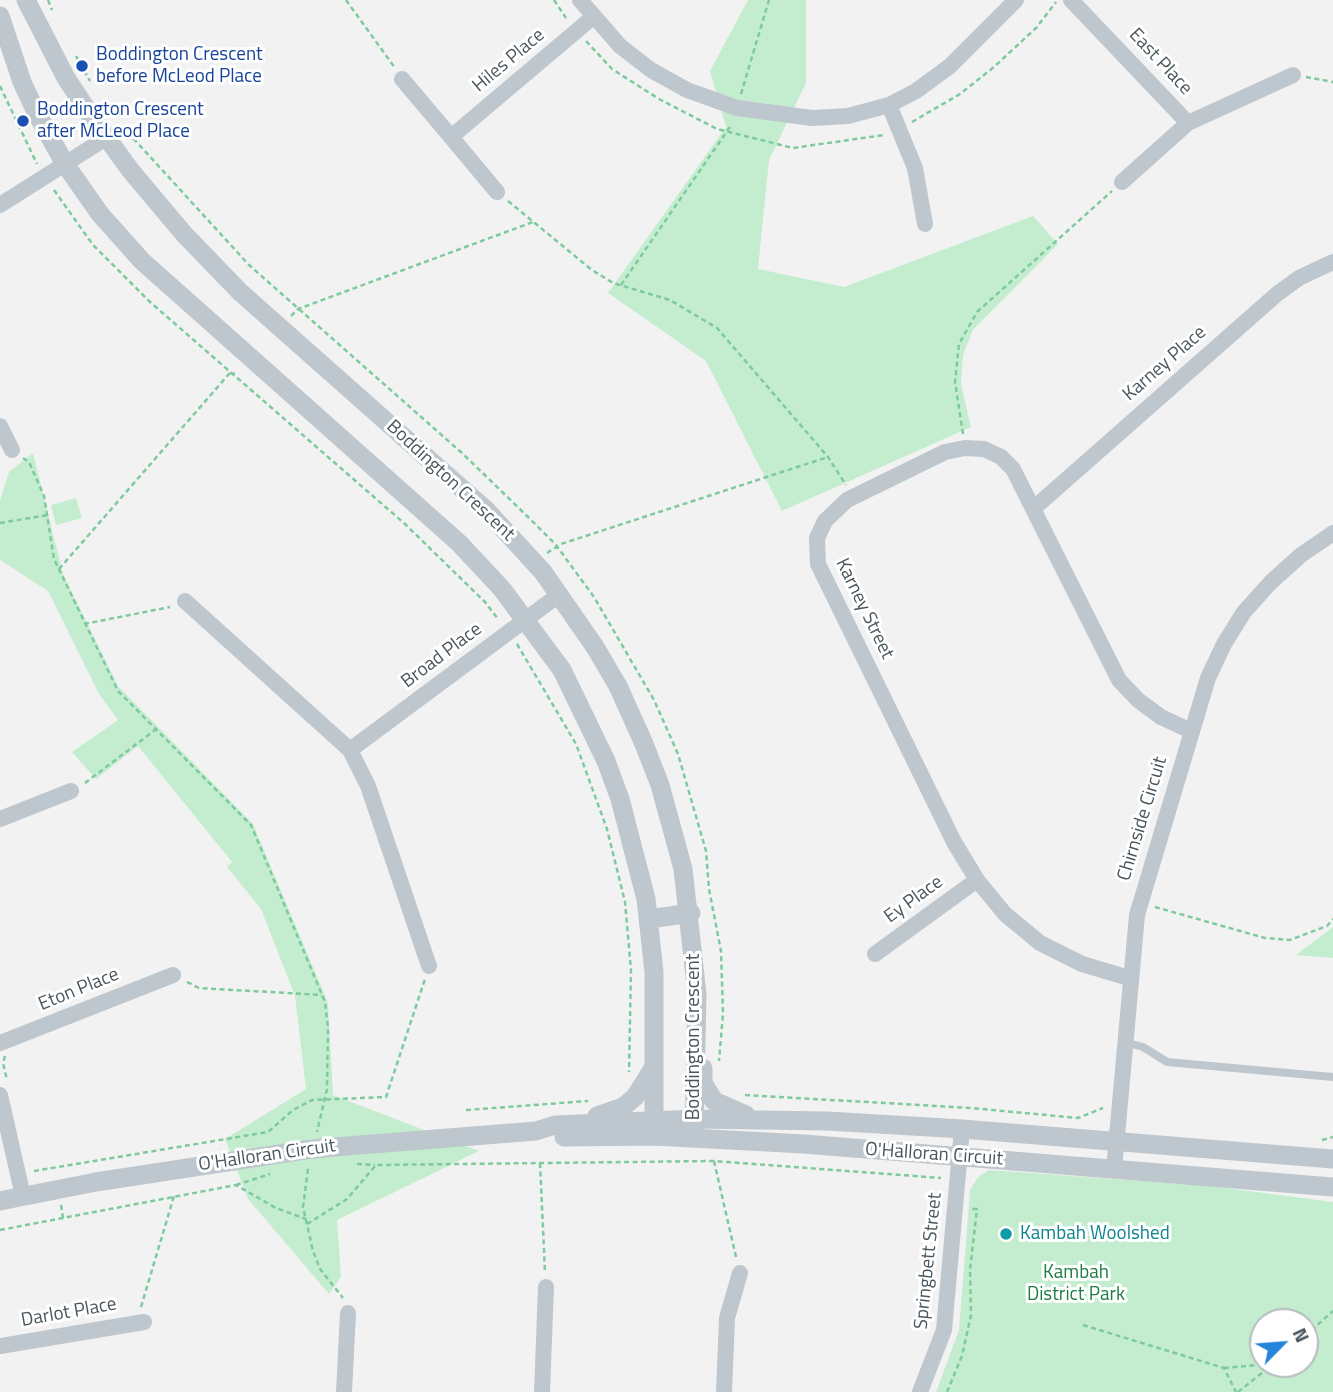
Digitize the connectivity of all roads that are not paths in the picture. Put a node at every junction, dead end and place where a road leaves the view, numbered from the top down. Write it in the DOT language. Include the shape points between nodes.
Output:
graph roads {
  1 [pos="26,0"];
  2 [pos="580,0"];
  3 [pos="1016,0"];
  4 [pos="1072,0"];
  5 [pos="0,16"];
  6 [pos="593,17"];
  7 [pos="1293,75"];
  8 [pos="402,79"];
  9 [pos="889,105"];
  10 [pos="1188,123"];
  11 [pos="451,137"];
  12 [pos="106,138"];
  13 [pos="65,164"];
  14 [pos="1122,182"];
  15 [pos="497,192"];
  16 [pos="0,205"];
  17 [pos="925,224"];
  18 [pos="1333,262"];
  19 [pos="0,426"];
  20 [pos="12,450"];
  21 [pos="1033,509"];
  22 [pos="1333,533"];
  23 [pos="560,594"];
  24 [pos="185,601"];
  25 [pos="526,620"];
  26 [pos="1191,731"];
  27 [pos="350,750"];
  28 [pos="71,791"];
  29 [pos="0,819"];
  30 [pos="977,880"];
  31 [pos="691,913"];
  32 [pos="649,919"];
  33 [pos="875,954"];
  34 [pos="429,966"];
  35 [pos="173,975"];
  36 [pos="1129,978"];
  37 [pos="697,1034"];
  38 [pos="1124,1042"];
  39 [pos="0,1043"];
  40 [pos="653,1069"];
  41 [pos="1333,1077"];
  42 [pos="0,1095"];
  43 [pos="761,1119"];
  44 [pos="555,1125"];
  45 [pos="654,1127"];
  46 [pos="694,1128"];
  47 [pos="962,1129"];
  48 [pos="536,1131"];
  49 [pos="1116,1141"];
  50 [pos="960,1157"];
  51 [pos="1333,1158"];
  52 [pos="1114,1169"];
  53 [pos="1333,1187"];
  54 [pos="23,1196"];
  55 [pos="1,1197"];
  56 [pos="740,1273"];
  57 [pos="546,1287"];
  58 [pos="348,1314"];
  59 [pos="140,1322"];
  60 [pos="0,1346"];
  61 [pos="344,1392"];
  62 [pos="542,1392"];
  63 [pos="724,1392"];
  64 [pos="920,1392"];
  1 -- 12 [label="street, Boddington Crescent" via="66,78"];
  2 -- 6 [label="street"];
  3 -- 9 [label="street" via="950,66"];
  4 -- 10 [label="street, East Place"];
  5 -- 13 [label="street, Boddington Crescent" via="22,82"];
  6 -- 9 [label="street" via="651,70 687,90 737,108 812,118 848,116"];
  6 -- 11 [label="street, Hiles Place"];
  7 -- 10 [label="street, East Place"];
  8 -- 11 [label="street"];
  9 -- 17 [label="street" via="915,168"];
  10 -- 14 [label="street, East Place"];
  11 -- 15 [label="street"];
  12 -- 13 [label="street"];
  12 -- 23 [label="street, Boddington Crescent" via="184,234 280,328 485,509"];
  13 -- 16 [label="street"];
  13 -- 25 [label="street, Boddington Crescent" via="100,214 142,261 459,543"];
  18 -- 21 [label="street, Karney Place" via="1277,294"];
  19 -- 20 [label="street"];
  21 -- 26 [label="street" via="1119,680 1138,701"];
  21 -- 30 [label="street, Karney Street" via="1008,463 984,449 965,448 945,452 854,497 825,521 817,538 818,564"];
  22 -- 26 [label="street, Chirnside Circuit" via="1270,582 1244,612 1208,678"];
  23 -- 25 [label="street, Broad Place"];
  23 -- 31 [label="street, Boddington Crescent" via="612,676 644,744 673,827"];
  24 -- 27 [label="street"];
  25 -- 27 [label="street, Broad Place"];
  25 -- 32 [label="street, Boddington Crescent" via="562,670 606,761 633,838"];
  26 -- 36 [label="street, Chirnside Circuit" via="1140,902"];
  27 -- 34 [label="street" via="368,786"];
  28 -- 29 [label="street"];
  30 -- 33 [label="street, Ey Place"];
  30 -- 36 [label="street, Karney Street" via="1005,914 1040,943 1082,964"];
  31 -- 32 [label="street"];
  31 -- 37 [label="street, Boddington Crescent"];
  32 -- 40 [label="street, Boddington Crescent" via="654,972"];
  35 -- 39 [label="street, Eton Place"];
  36 -- 38 [label="street, Chirnside Circuit"];
  37 -- 43 [label="street" via="706,1091 731,1111"];
  37 -- 46 [label="street, Boddington Crescent"];
  38 -- 41 [label="lane" via="1167,1062"];
  38 -- 49 [label="street, Chirnside Circuit"];
  40 -- 44 [label="street" via="623,1107"];
  40 -- 45 [label="street, Boddington Crescent"];
  42 -- 54 [label="street"];
  43 -- 46 [label="street, O'Halloran Circuit"];
  43 -- 47 [label="street, O'Halloran Circuit"];
  44 -- 45 [label="street, O'Halloran Circuit"];
  44 -- 48 [label="street, O'Halloran Circuit"];
  45 -- 46 [label="street, O'Halloran Circuit"];
  45 -- 48 [label="street, O'Halloran Circuit" via="551,1137"];
  46 -- 50 [label="street, O'Halloran Circuit"];
  47 -- 49 [label="street, O'Halloran Circuit"];
  47 -- 50 [label="street, Springbett Street"];
  48 -- 54 [label="street, O'Halloran Circuit" via="313,1150"];
  49 -- 51 [label="street, O'Halloran Circuit"];
  49 -- 52 [label="street, Chirnside Circuit"];
  50 -- 52 [label="street, O'Halloran Circuit"];
  50 -- 64 [label="street, Springbett Street" via="944,1331"];
  52 -- 53 [label="street, O'Halloran Circuit"];
  54 -- 55 [label="street, O'Halloran Circuit"];
  56 -- 63 [label="street" via="727,1318"];
  57 -- 62 [label="street"];
  58 -- 61 [label="street"];
  59 -- 60 [label="street, Darlot Place"];
}
